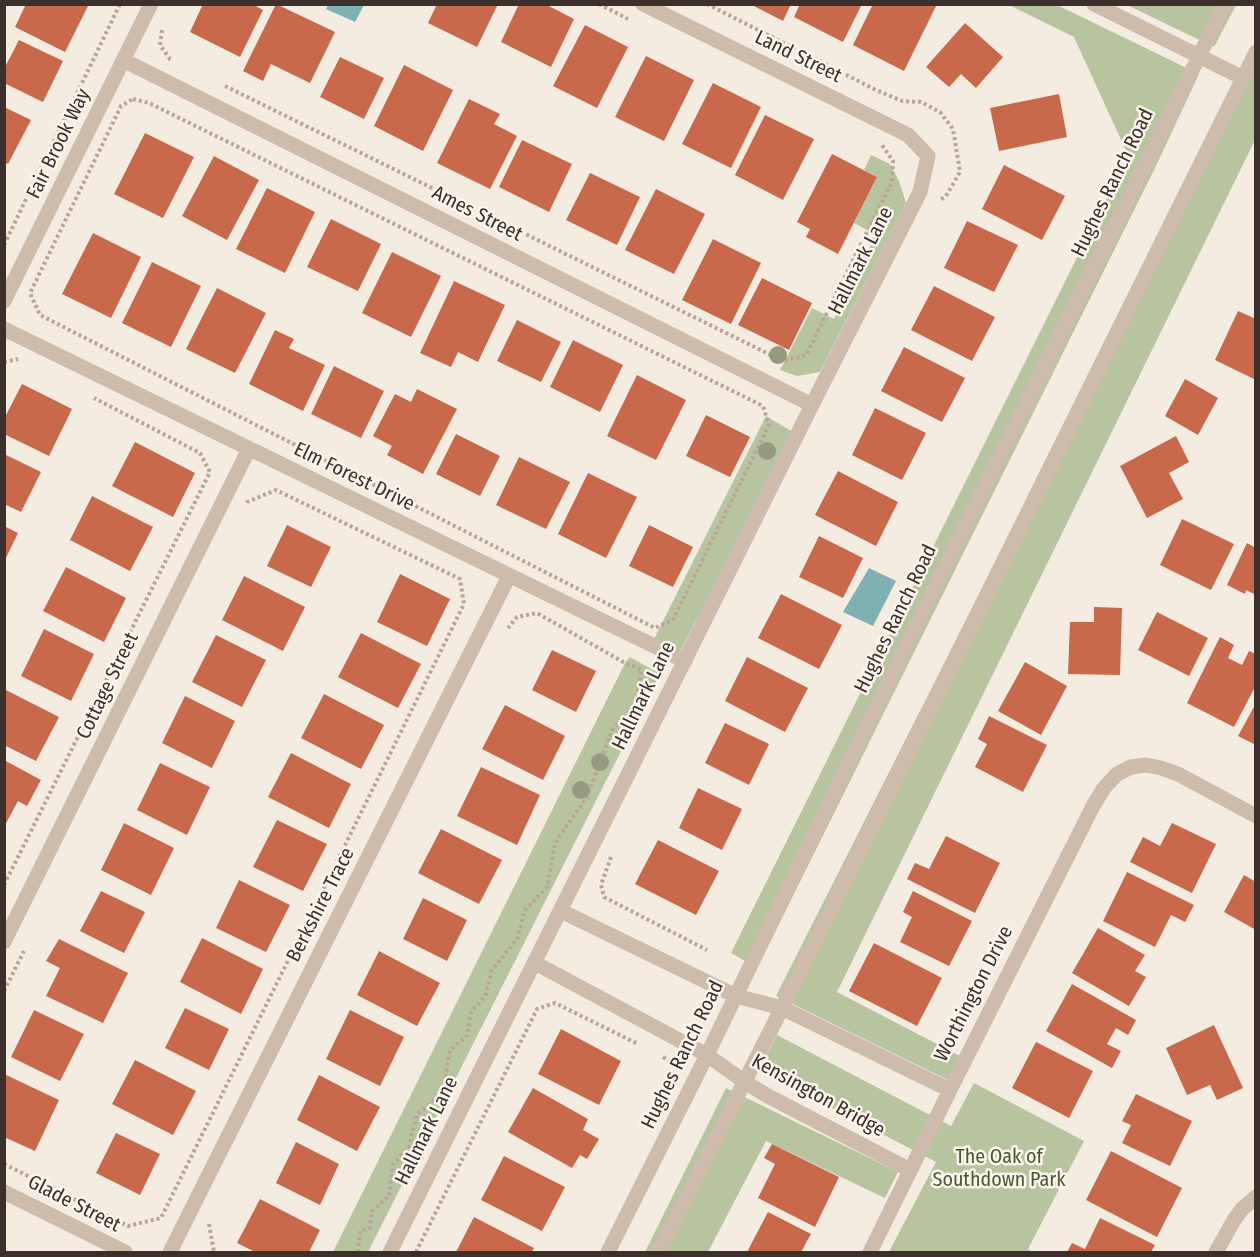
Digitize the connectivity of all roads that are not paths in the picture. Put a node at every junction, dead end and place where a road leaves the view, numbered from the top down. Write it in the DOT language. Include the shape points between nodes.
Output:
graph roads {
  1 [pos="150,4"];
  2 [pos="643,4"];
  3 [pos="1094,4"];
  4 [pos="1225,4"];
  5 [pos="1256,52"];
  6 [pos="1199,56"];
  7 [pos="123,60"];
  8 [pos="1243,78"];
  9 [pos="928,156"];
  10 [pos="4,301"];
  11 [pos="4,329"];
  12 [pos="812,405"];
  13 [pos="249,449"];
  14 [pos="509,576"];
  15 [pos="685,661"];
  16 [pos="1256,816"];
  17 [pos="561,911"];
  18 [pos="4,942"];
  19 [pos="535,963"];
  20 [pos="736,996"];
  21 [pos="782,1008"];
  22 [pos="707,1055"];
  23 [pos="745,1082"];
  24 [pos="950,1090"];
  25 [pos="910,1170"];
  26 [pos="4,1192"];
  27 [pos="1256,1197"];
  28 [pos="125,1252"];
  29 [pos="170,1252"];
  30 [pos="390,1252"];
  31 [pos="608,1252"];
  32 [pos="658,1252"];
  33 [pos="870,1252"];
  34 [pos="1216,1252"];
  1 -- 7 [label="street, Fair Brook Way"];
  2 -- 9 [label="street, Land Street" via="908,135"];
  3 -- 6 [label="street"];
  4 -- 6 [label="street, Hughes Ranch Road"];
  5 -- 8 [label="street"];
  6 -- 8 [label="street"];
  6 -- 20 [label="street, Hughes Ranch Road"];
  7 -- 10 [label="street, Fair Brook Way"];
  7 -- 12 [label="street, Ames Street"];
  8 -- 21 [label="street"];
  9 -- 12 [label="street, Hallmark Lane" via="920,192"];
  11 -- 13 [label="street, Elm Forest Drive"];
  12 -- 15 [label="street, Hallmark Lane"];
  13 -- 14 [label="street, Elm Forest Drive"];
  13 -- 18 [label="street, Cottage Street"];
  14 -- 15 [label="street, Elm Forest Drive"];
  14 -- 29 [label="street, Berkshire Trace"];
  15 -- 17 [label="street, Hallmark Lane"];
  16 -- 24 [label="street, Worthington Drive" via="1161,768 1131,767 1117,774 1093,806"];
  17 -- 19 [label="street, Hallmark Lane"];
  17 -- 20 [label="street"];
  19 -- 22 [label="street, Kensington Bridge"];
  19 -- 30 [label="street, Hallmark Lane"];
  20 -- 21 [label="street"];
  20 -- 22 [label="street, Hughes Ranch Road"];
  21 -- 23 [label="street"];
  21 -- 24 [label="street"];
  22 -- 23 [label="street, Kensington Bridge"];
  22 -- 31 [label="street, Hughes Ranch Road"];
  23 -- 25 [label="street, Kensington Bridge"];
  23 -- 32 [label="street"];
  24 -- 25 [label="street, Worthington Drive"];
  25 -- 33 [label="street, Worthington Drive"];
  26 -- 28 [label="street, Glade Street"];
  27 -- 34 [label="street" via="1242,1209"];
}
